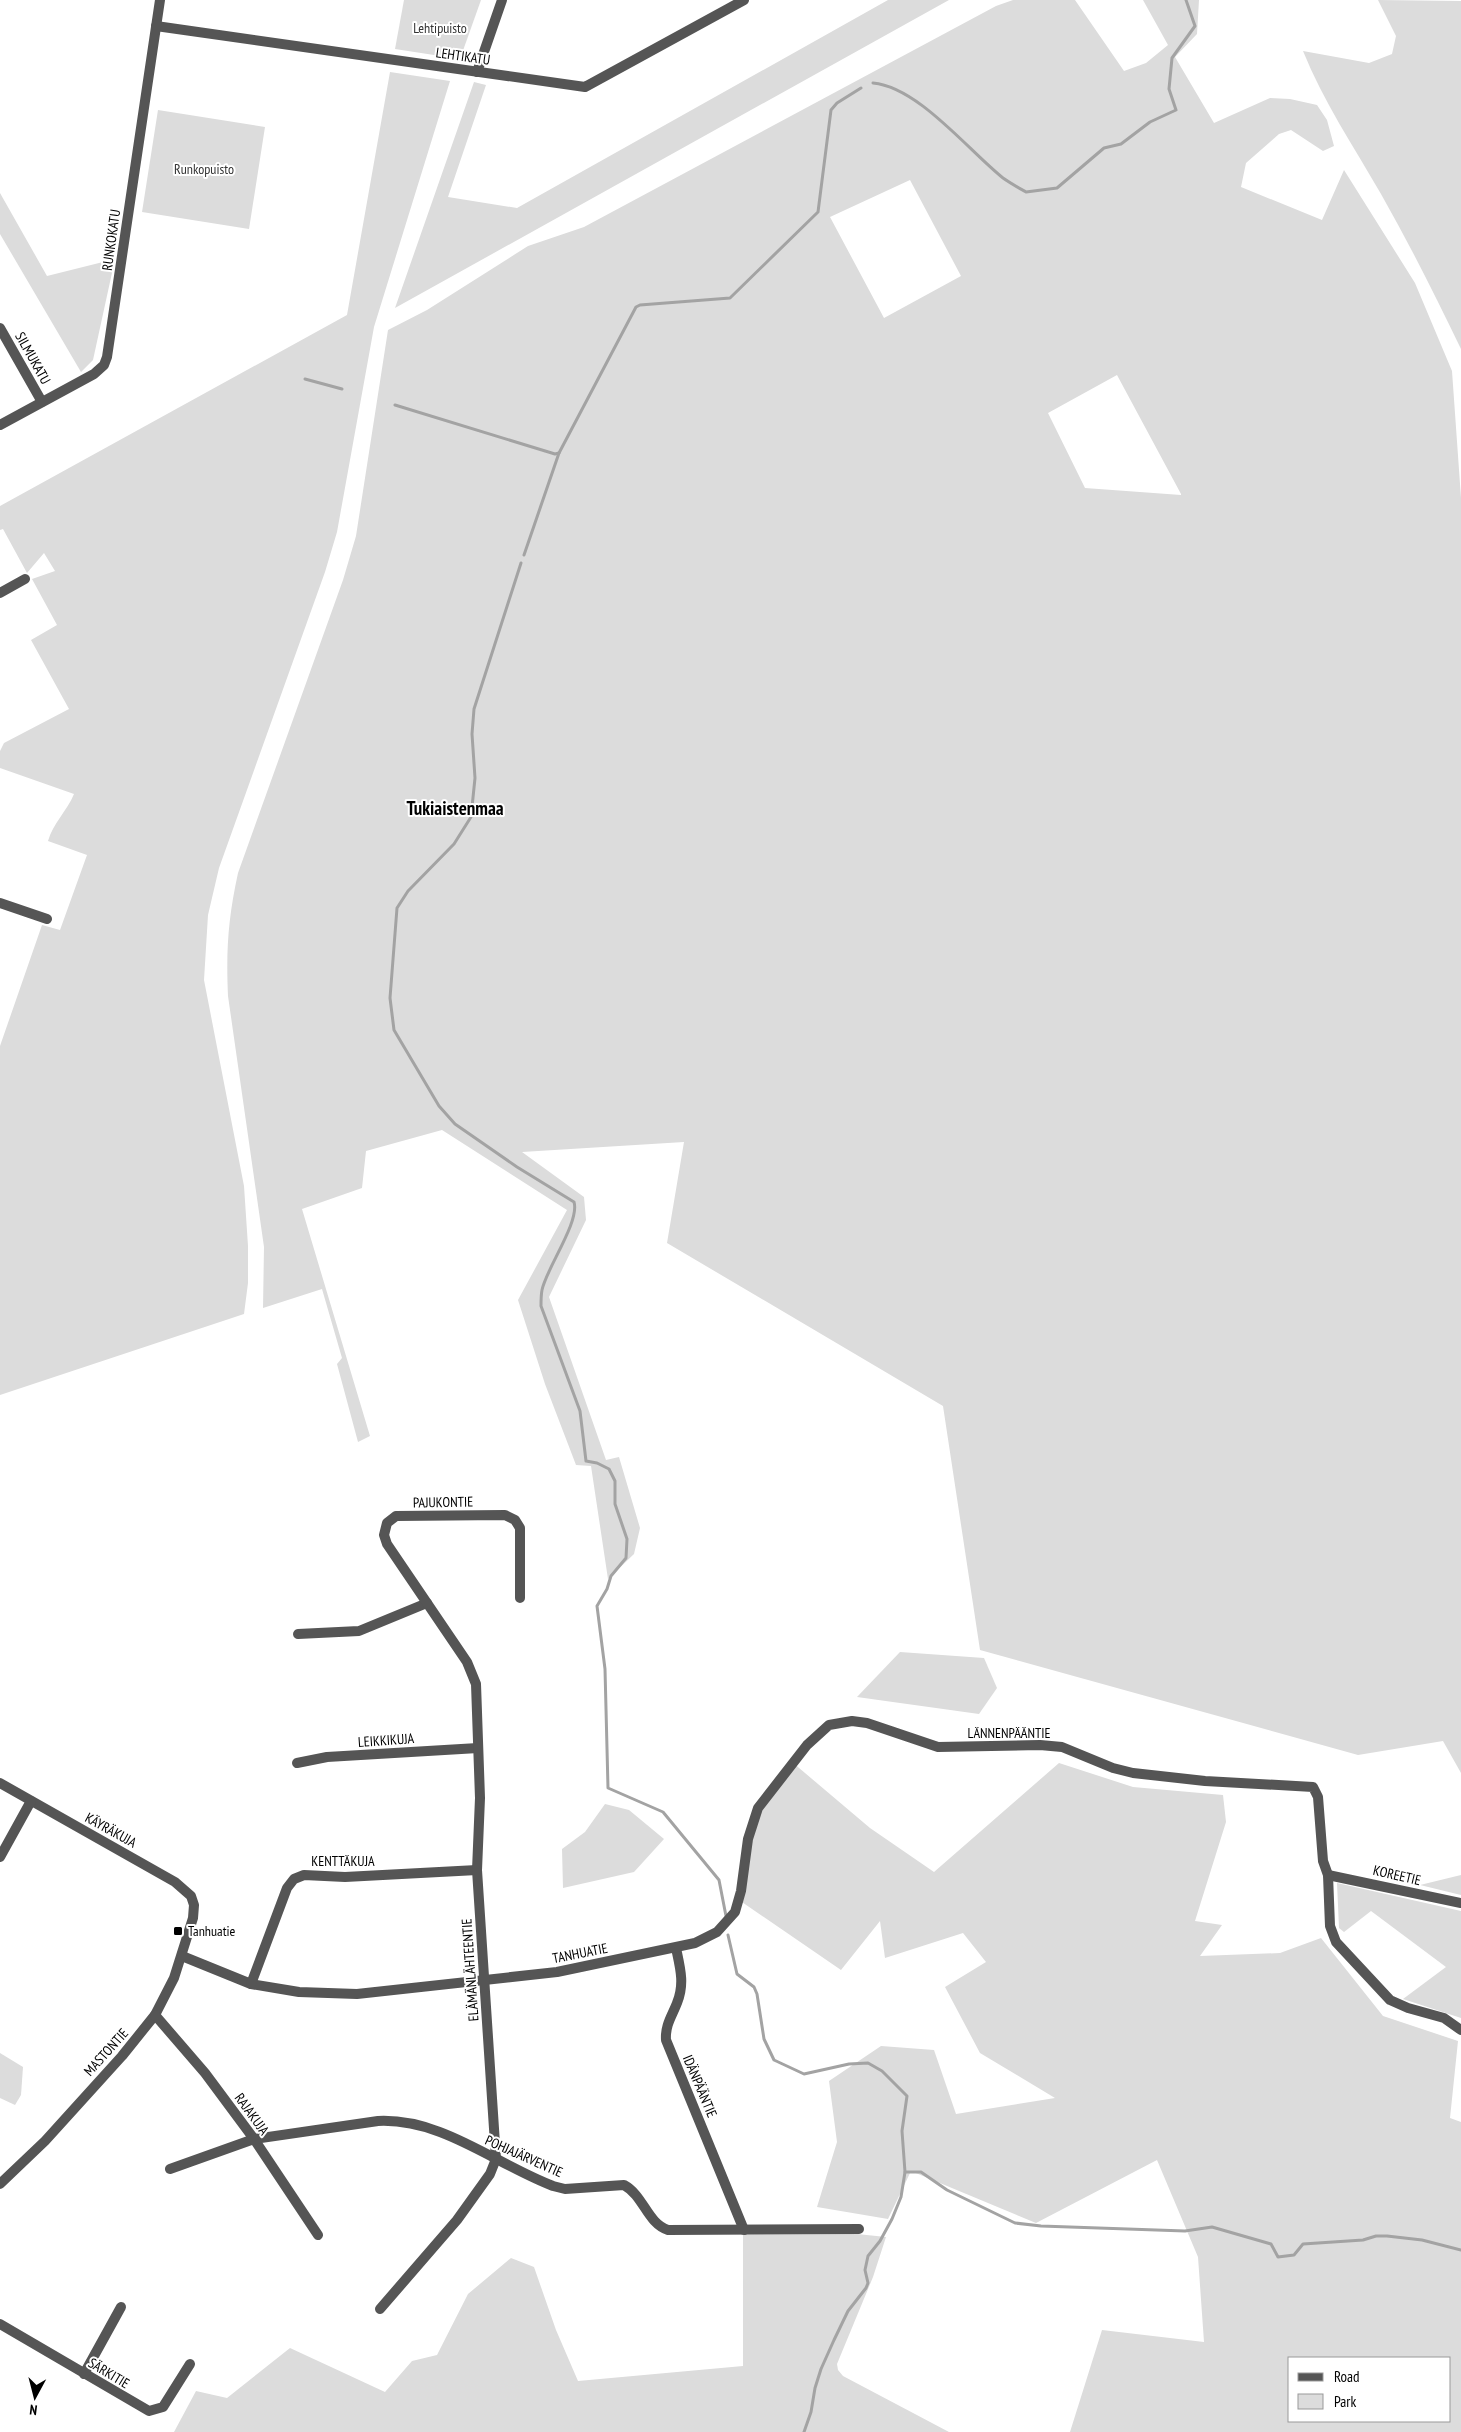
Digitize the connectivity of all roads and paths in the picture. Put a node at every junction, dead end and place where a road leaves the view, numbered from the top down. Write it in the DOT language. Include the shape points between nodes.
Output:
graph roads {
  1 [pos="160,0"];
  2 [pos="502,0"];
  3 [pos="744,0"];
  4 [pos="156,26"];
  5 [pos="477,72"];
  6 [pos="0,328"];
  7 [pos="42,402"];
  8 [pos="0,425"];
  9 [pos="25,579"];
  10 [pos="0,593"];
  11 [pos="0,904"];
  12 [pos="47,919"];
  13 [pos="520,1598"];
  14 [pos="427,1603"];
  15 [pos="298,1634"];
  16 [pos="478,1748"];
  17 [pos="297,1763"];
  18 [pos="0,1783"];
  19 [pos="32,1801"];
  20 [pos="0,1857"];
  21 [pos="477,1870"];
  22 [pos="1328,1875"];
  23 [pos="1461,1903"];
  24 [pos="736,1912"];
  25 [pos="194,1914"];
  26 [pos="676,1948"];
  27 [pos="182,1956"];
  28 [pos="484,1979"];
  29 [pos="251,1984"];
  30 [pos="155,2015"];
  31 [pos="1461,2030"];
  32 [pos="254,2139"];
  33 [pos="496,2159"];
  34 [pos="170,2169"];
  35 [pos="0,2184"];
  36 [pos="859,2228"];
  37 [pos="744,2230"];
  38 [pos="318,2235"];
  39 [pos="120,2307"];
  40 [pos="380,2309"];
  41 [pos="0,2324"];
  42 [pos="190,2364"];
  43 [pos="84,2374"];
  1 -- 4 [label="street, RUNKOKATU"];
  2 -- 5 [label="street"];
  3 -- 5 [label="street, LEHTIKATU" via="588,86"];
  4 -- 5 [label="street, LEHTIKATU"];
  4 -- 7 [label="street, RUNKOKATU" via="107,357 94,374"];
  6 -- 7 [label="street, SILMUKATU"];
  7 -- 8 [label="street, RUNKOKATU"];
  9 -- 10 [label="street"];
  11 -- 12 [label="street"];
  13 -- 14 [label="street, PAJUKONTIE" via="520,1532 512,1518 505,1515 393,1518 386,1526 385,1540"];
  14 -- 15 [label="street" via="359,1631"];
  14 -- 16 [label="street, ELÄMÄNLÄHTEENTIE" via="471,1668 476,1684"];
  16 -- 17 [label="street, LEIKKIKUJA" via="334,1757"];
  16 -- 21 [label="street, ELÄMÄNLÄHTEENTIE"];
  18 -- 19 [label="street, KÄYRÄKUJA"];
  19 -- 20 [label="street"];
  19 -- 25 [label="street, KÄYRÄKUJA" via="179,1885 190,1896"];
  21 -- 28 [label="street, ELÄMÄNLÄHTEENTIE"];
  21 -- 29 [label="street, KENTTÄKUJA" via="345,1877 299,1876 287,1888"];
  22 -- 23 [label="street, KOREETIE"];
  22 -- 24 [label="street, LÄNNENPÄÄNTIE" via="1318,1797 1313,1787 1133,1773 1062,1747 938,1747 868,1723 852,1721 829,1725 807,1745 758,1808 748,1839"];
  22 -- 31 [label="street" via="1330,1926 1336,1942 1390,2000 1444,2018"];
  24 -- 26 [label="street, TANHUATIE" via="717,1932"];
  25 -- 27 [label="street, MASTONTIE"];
  26 -- 28 [label="street, TANHUATIE" via="557,1972"];
  26 -- 37 [label="street, IDÄNPÄÄNTIE" via="683,1980 667,2027 666,2040"];
  27 -- 29 [label="street, TANHUATIE"];
  27 -- 30 [label="street, MASTONTIE"];
  28 -- 29 [label="street, TANHUATIE" via="357,1994 299,1992"];
  28 -- 33 [label="street, ELÄMÄNLÄHTEENTIE"];
  30 -- 32 [label="street, RAJAKUJA" via="205,2073"];
  30 -- 35 [label="street, MASTONTIE" via="52,2134"];
  32 -- 33 [label="street, POHJAJÄRVENTIE" via="378,2121 399,2121 425,2126"];
  32 -- 34 [label="street, POHJAJÄRVENTIE"];
  32 -- 38 [label="street, RAJAKUJA"];
  33 -- 37 [label="street, POHJAJÄRVENTIE" via="541,2182 565,2189 624,2185 632,2190 656,2225 668,2230"];
  33 -- 40 [label="street" via="490,2174 457,2220"];
  36 -- 37 [label="street, POHJAJÄRVENTIE"];
  39 -- 43 [label="street"];
  41 -- 43 [label="street, SÄRKITIE"];
  42 -- 43 [label="street, SÄRKITIE" via="163,2407 154,2410 144,2410"];
}
